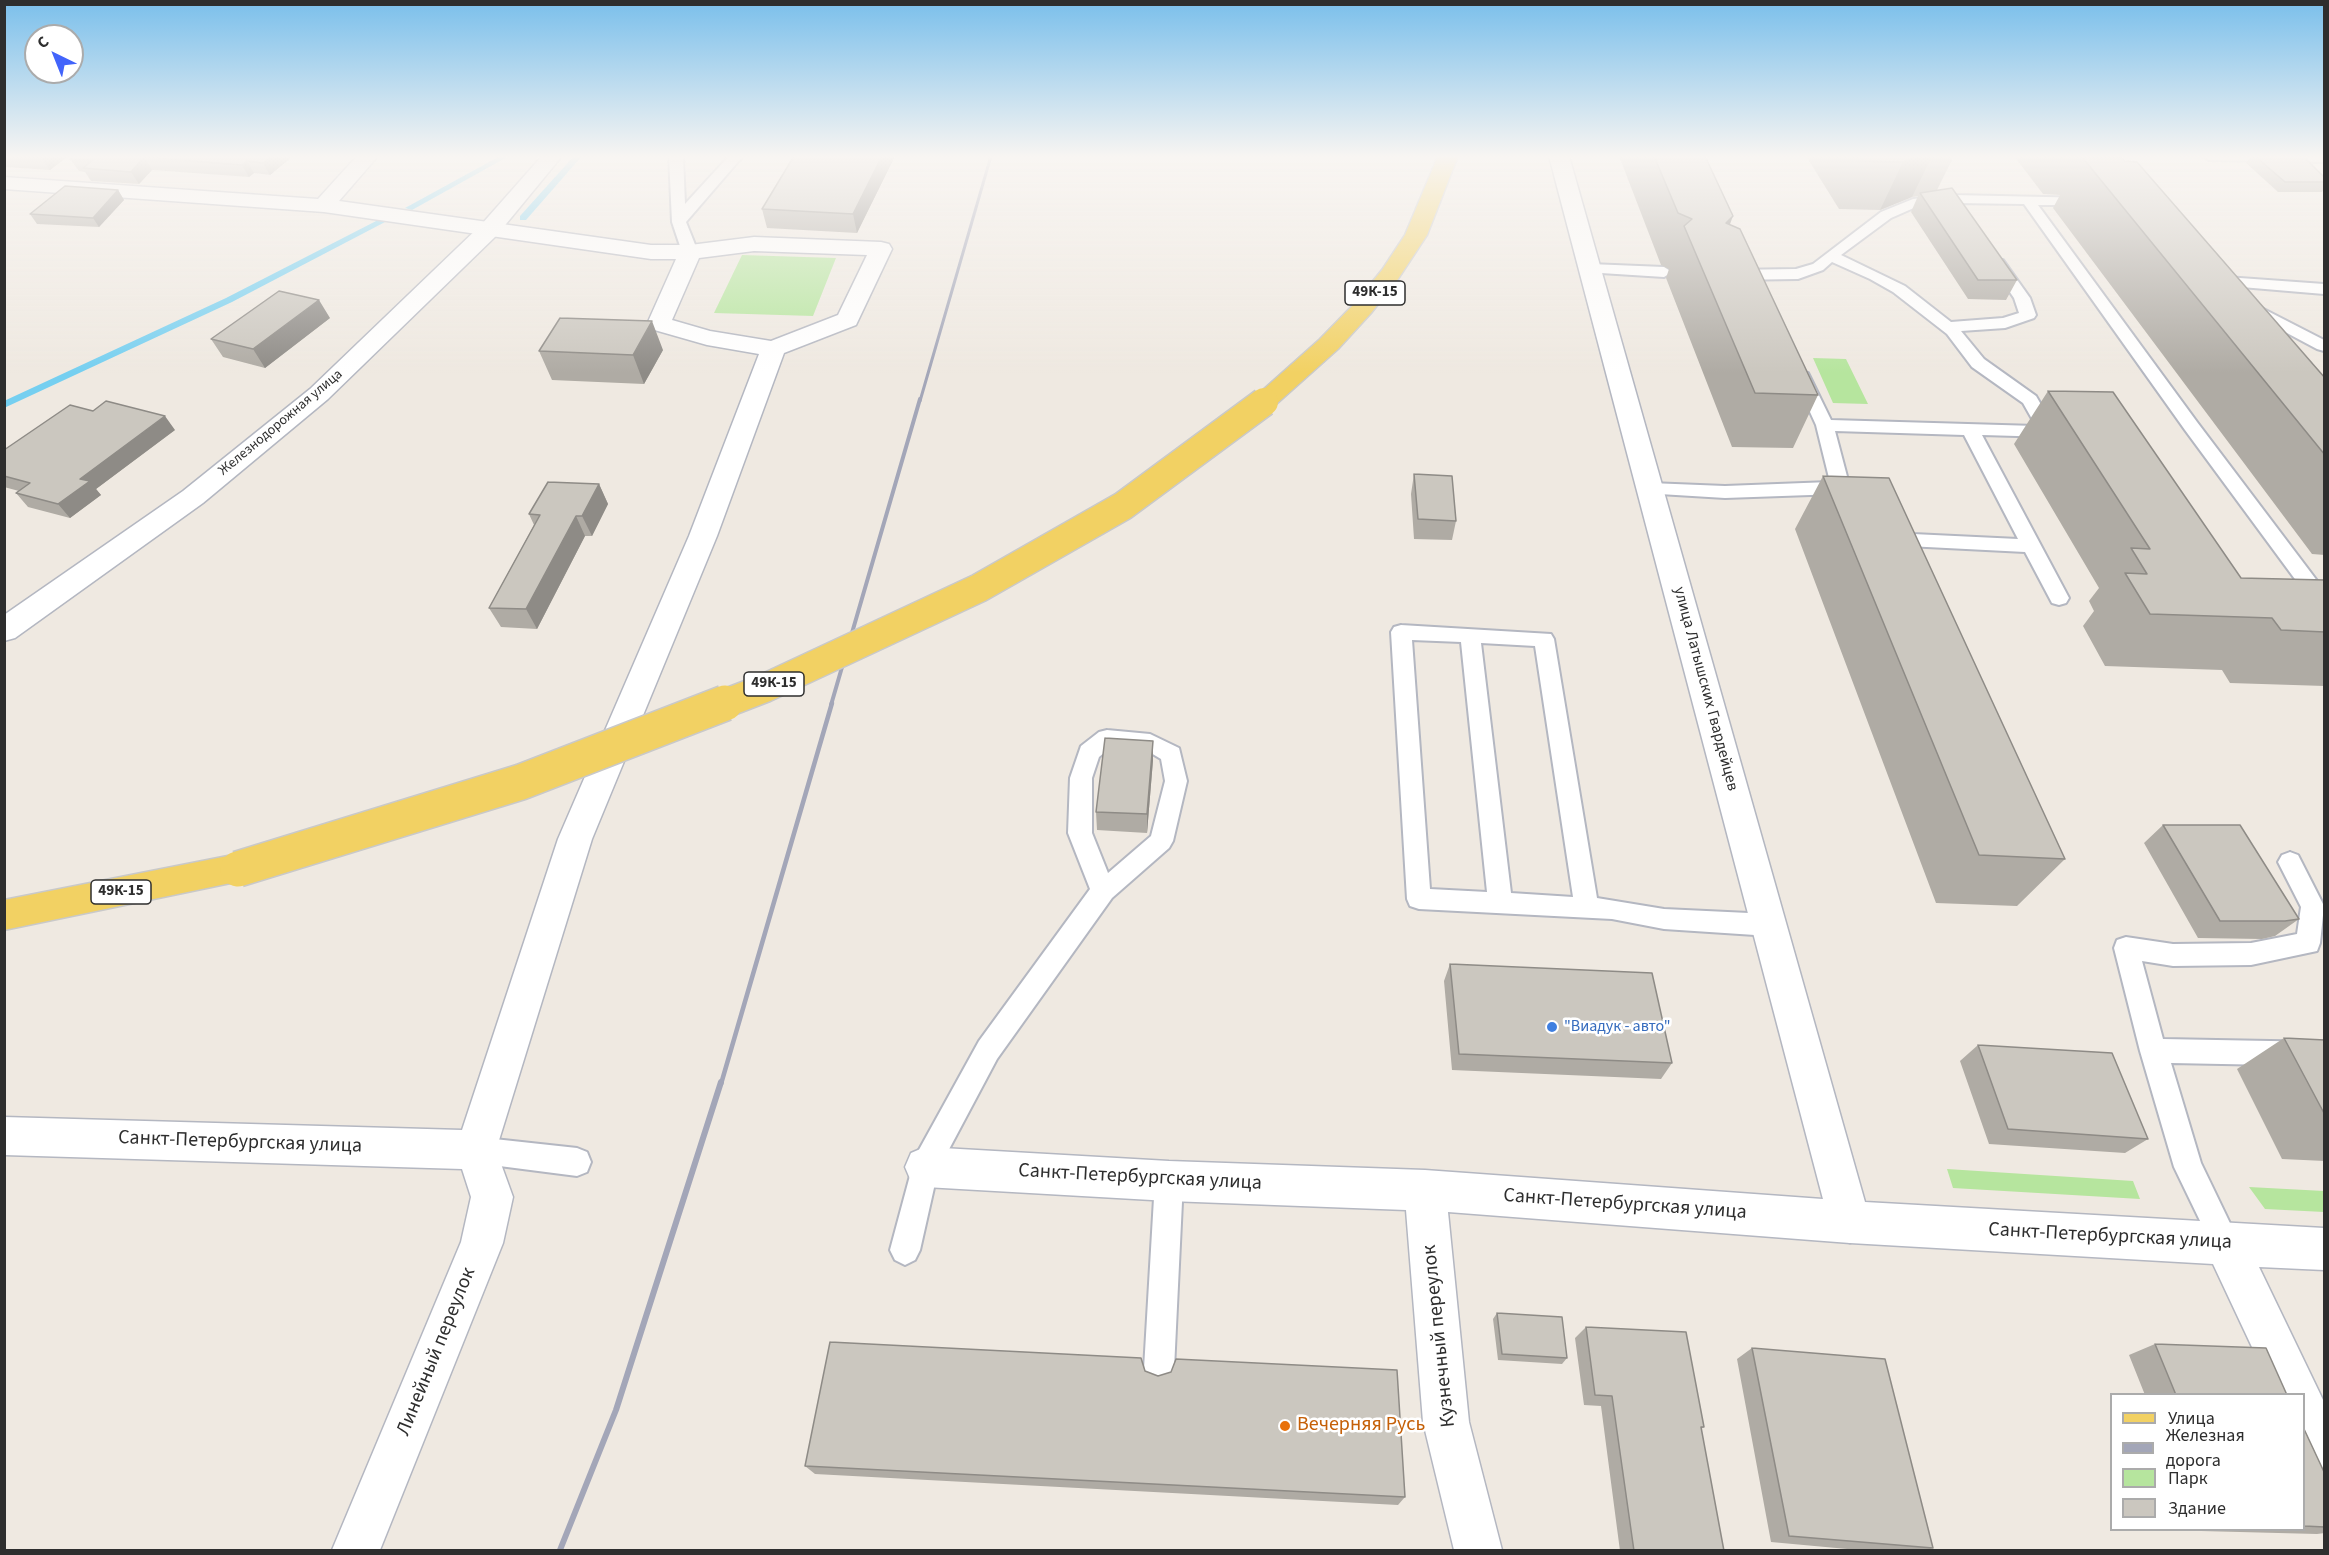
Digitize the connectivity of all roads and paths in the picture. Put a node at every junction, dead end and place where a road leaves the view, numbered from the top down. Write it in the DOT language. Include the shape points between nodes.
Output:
graph roads {
  1 [pos="481,229"];
  2 [pos="682,229"];
  3 [pos="1419,229"];
  4 [pos="1579,229"];
  5 [pos="1867,229"];
  6 [pos="2049,229"];
  7 [pos="489,230"];
  8 [pos="1988,249"];
  9 [pos="690,252"];
  10 [pos="1830,256"];
  11 [pos="1746,258"];
  12 [pos="1590,269"];
  13 [pos="1664,273"];
  14 [pos="1717,274"];
  15 [pos="1754,276"];
  16 [pos="2325,290"];
  17 [pos="1762,292"];
  18 [pos="1947,327"];
  19 [pos="2323,346"];
  20 [pos="773,349"];
  21 [pos="1796,364"];
  22 [pos="1825,425"];
  23 [pos="1970,430"];
  24 [pos="2048,432"];
  25 [pos="2069,432"];
  26 [pos="1841,488"];
  27 [pos="1650,489"];
  28 [pos="1860,496"];
  29 [pos="1888,507"];
  30 [pos="2031,546"];
  31 [pos="2059,598"];
  32 [pos="2298,599"];
  33 [pos="2322,601"];
  34 [pos="4,630"];
  35 [pos="1470,635"];
  36 [pos="2290,862"];
  37 [pos="1103,891"];
  38 [pos="1500,903"];
  39 [pos="1587,908"];
  40 [pos="4,915"];
  41 [pos="1770,925"];
  42 [pos="2153,1051"];
  43 [pos="2325,1054"];
  44 [pos="4,1136"];
  45 [pos="476,1150"];
  46 [pos="577,1162"];
  47 [pos="925,1167"];
  48 [pos="1169,1181"];
  49 [pos="1425,1190"];
  50 [pos="1850,1222"];
  51 [pos="2226,1244"];
  52 [pos="2325,1249"];
  53 [pos="905,1250"];
  54 [pos="1159,1369"];
  55 [pos="2295,1393"];
  56 [pos="2305,1411"];
  57 [pos="2325,1454"];
  58 [pos="356,1551"];
  59 [pos="1478,1551"];
  1 -- 7 [label="street"];
  2 -- 9 [label="lane"];
  3 -- 40 [label="main road, 49К-15, bridge" via="1363,308 1264,402 1123,506 979,588 765,688 521,782 238,869"];
  4 -- 12 [label="street, улица Латышских Гвардейцев"];
  5 -- 10 [label="lane"];
  6 -- 33 [label="lane"];
  7 -- 9 [label="street" via="651,252"];
  7 -- 34 [label="street, Железнодорожная улица" via="320,394 193,497"];
  8 -- 18 [label="lane" via="2022,298 2028,315 2005,323"];
  9 -- 20 [label="street" via="659,324 707,338"];
  9 -- 20 [label="street" via="754,244 881,249 848,320"];
  10 -- 15 [label="lane" via="1818,267 1798,274"];
  10 -- 18 [label="lane" via="1899,289"];
  11 -- 15 [label="lane"];
  12 -- 13 [label="lane"];
  12 -- 27 [label="street, улица Латышских Гвардейцев"];
  14 -- 15 [label="lane"];
  15 -- 17 [label="lane"];
  16 -- 19 [label="lane" via="2199,280"];
  18 -- 24 [label="lane" via="1978,363 2030,400"];
  20 -- 45 [label="street" via="703,536 575,839"];
  21 -- 22 [label="lane"];
  22 -- 23 [label="lane"];
  22 -- 26 [label="lane"];
  23 -- 24 [label="lane"];
  23 -- 30 [label="lane"];
  24 -- 25 [label="lane"];
  26 -- 27 [label="lane" via="1725,492"];
  26 -- 28 [label="lane"];
  27 -- 41 [label="street, улица Латышских Гвардейцев"];
  29 -- 30 [label="lane" via="1907,540"];
  30 -- 31 [label="lane"];
  32 -- 33 [label="lane"];
  35 -- 38 [label="lane"];
  35 -- 38 [label="lane" via="1401,632 1419,899"];
  35 -- 39 [label="lane" via="1544,639"];
  36 -- 42 [label="lane" via="2313,907 2308,943 2251,954 2173,955 2126,948"];
  37 -- 37 [label="lane" via="1080,833 1081,778 1089,752 1107,738 1150,742 1171,754 1176,781 1161,841"];
  37 -- 47 [label="lane" via="988,1050"];
  38 -- 39 [label="lane"];
  39 -- 41 [label="lane" via="1664,919"];
  41 -- 50 [label="street, улица Латышских Гвардейцев"];
  42 -- 43 [label="lane"];
  42 -- 51 [label="lane" via="2188,1167"];
  44 -- 45 [label="street, Санкт-Петербургская улица"];
  45 -- 46 [label="lane"];
  45 -- 58 [label="street, Линейный переулок" via="492,1197 482,1243"];
  47 -- 48 [label="street, Санкт-Петербургская улица"];
  47 -- 53 [label="lane"];
  48 -- 49 [label="street, Санкт-Петербургская улица"];
  48 -- 54 [label="lane"];
  49 -- 50 [label="street, Санкт-Петербургская улица"];
  49 -- 59 [label="street, Кузнечный переулок" via="1446,1422"];
  50 -- 51 [label="street, Санкт-Петербургская улица"];
  51 -- 52 [label="street, Санкт-Петербургская улица"];
  51 -- 55 [label="street"];
  56 -- 57 [label="street"];
}
